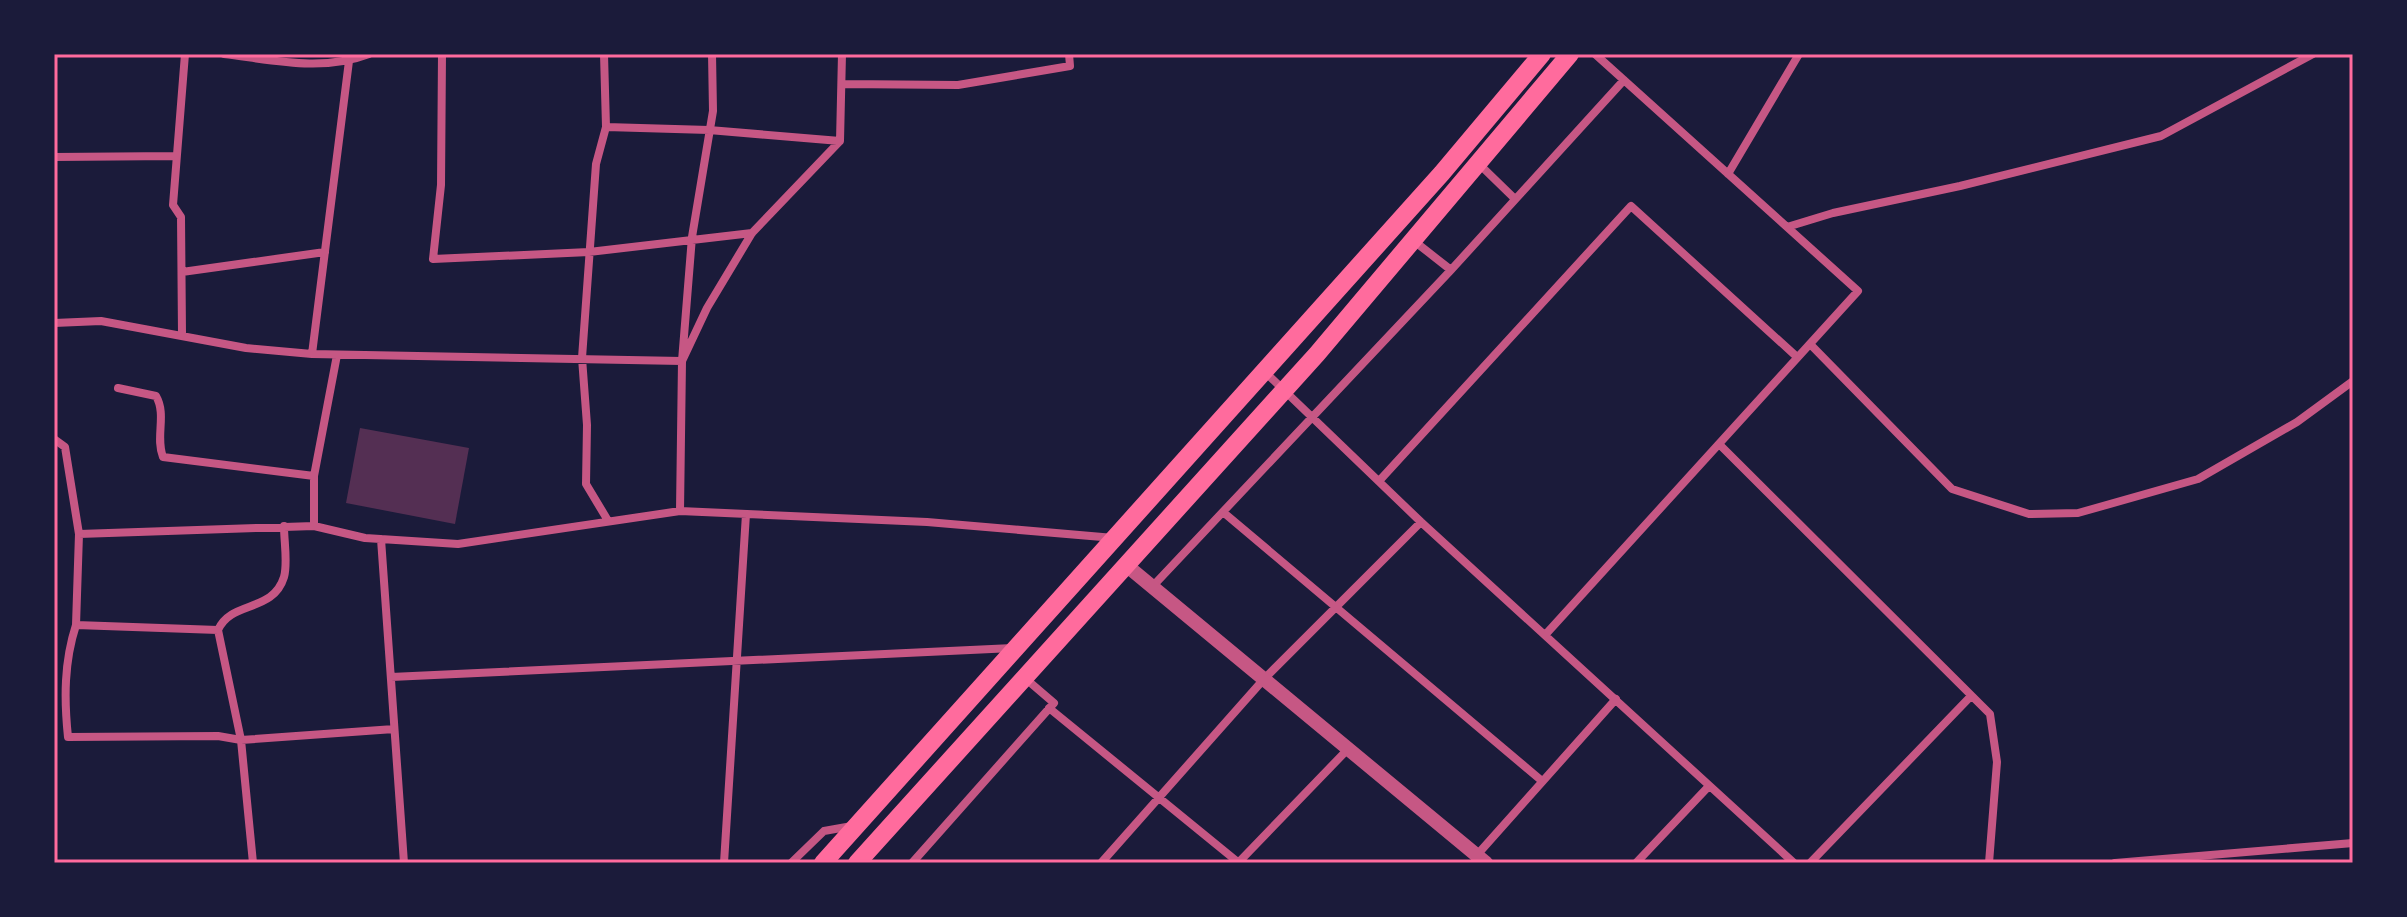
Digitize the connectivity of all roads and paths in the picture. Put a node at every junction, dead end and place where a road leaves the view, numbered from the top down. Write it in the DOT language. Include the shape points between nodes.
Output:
graph roads {
  1 [pos="185,54"];
  2 [pos="224,54"];
  3 [pos="369,54"];
  4 [pos="442,54"];
  5 [pos="604,54"];
  6 [pos="712,54"];
  7 [pos="842,54"];
  8 [pos="1069,54"];
  9 [pos="1542,54"];
  10 [pos="1570,54"];
  11 [pos="1595,54"];
  12 [pos="1799,54"];
  13 [pos="2313,54"];
  14 [pos="349,61"];
  15 [pos="1624,80"];
  16 [pos="843,84"];
  17 [pos="606,127"];
  18 [pos="709,130"];
  19 [pos="840,141"];
  20 [pos="176,156"];
  21 [pos="54,157"];
  22 [pos="1478,163"];
  23 [pos="1728,174"];
  24 [pos="1514,198"];
  25 [pos="1787,227"];
  26 [pos="752,233"];
  27 [pos="692,237"];
  28 [pos="1413,240"];
  29 [pos="325,252"];
  30 [pos="589,252"];
  31 [pos="1451,270"];
  32 [pos="182,272"];
  33 [pos="54,323"];
  34 [pos="182,333"];
  35 [pos="1810,344"];
  36 [pos="312,354"];
  37 [pos="337,355"];
  38 [pos="1797,357"];
  39 [pos="582,358"];
  40 [pos="682,361"];
  41 [pos="1264,372"];
  42 [pos="2353,381"];
  43 [pos="118,388"];
  44 [pos="1285,389"];
  45 [pos="1313,416"];
  46 [pos="54,439"];
  47 [pos="1719,444"];
  48 [pos="314,476"];
  49 [pos="1380,480"];
  50 [pos="680,511"];
  51 [pos="1223,512"];
  52 [pos="746,514"];
  53 [pos="607,519"];
  54 [pos="1421,522"];
  55 [pos="284,526"];
  56 [pos="314,526"];
  57 [pos="79,534"];
  58 [pos="1115,538"];
  59 [pos="381,539"];
  60 [pos="1126,565"];
  61 [pos="1152,587"];
  62 [pos="1338,606"];
  63 [pos="76,625"];
  64 [pos="218,630"];
  65 [pos="1546,634"];
  66 [pos="1016,648"];
  67 [pos="54,652"];
  68 [pos="67,652"];
  69 [pos="734,661"];
  70 [pos="391,677"];
  71 [pos="1024,677"];
  72 [pos="1264,679"];
  73 [pos="1971,696"];
  74 [pos="1616,699"];
  75 [pos="65,708"];
  76 [pos="1049,708"];
  77 [pos="54,709"];
  78 [pos="394,729"];
  79 [pos="241,740"];
  80 [pos="1348,749"];
  81 [pos="1542,781"];
  82 [pos="1709,786"];
  83 [pos="1159,796"];
  84 [pos="857,825"];
  85 [pos="2353,843"];
  86 [pos="1481,859"];
  87 [pos="253,863"];
  88 [pos="404,863"];
  89 [pos="724,863"];
  90 [pos="791,863"];
  91 [pos="823,863"];
  92 [pos="857,863"];
  93 [pos="912,863"];
  94 [pos="1101,863"];
  95 [pos="1238,863"];
  96 [pos="1636,863"];
  97 [pos="1794,863"];
  98 [pos="1810,863"];
  99 [pos="1989,863"];
  100 [pos="2115,863"];
  1 -- 20 [label="street"];
  2 -- 14 [label="street" via="302,64"];
  3 -- 14 [label="street"];
  4 -- 30 [label="street" via="441,185 433,259"];
  5 -- 17 [label="street"];
  6 -- 18 [label="street"];
  7 -- 16 [label="street"];
  8 -- 16 [label="street" via="1070,66 958,85"];
  9 -- 41 [label="main road"];
  10 -- 22 [label="main road"];
  11 -- 15 [label="street"];
  12 -- 23 [label="street"];
  13 -- 25 [label="street" via="2161,136"];
  14 -- 29 [label="street"];
  15 -- 23 [label="street"];
  15 -- 24 [label="street"];
  16 -- 19 [label="street"];
  17 -- 18 [label="street"];
  17 -- 30 [label="street" via="596,164"];
  18 -- 19 [label="street"];
  18 -- 27 [label="street"];
  19 -- 26 [label="street"];
  20 -- 21 [label="street"];
  20 -- 32 [label="street" via="173,205 181,217"];
  22 -- 24 [label="street"];
  22 -- 28 [label="main road"];
  23 -- 25 [label="street"];
  24 -- 31 [label="street"];
  25 -- 35 [label="street" via="1858,291"];
  26 -- 27 [label="street"];
  26 -- 40 [label="street"];
  27 -- 30 [label="street"];
  27 -- 40 [label="street"];
  28 -- 31 [label="street"];
  28 -- 44 [label="main road"];
  29 -- 32 [label="street"];
  29 -- 36 [label="street"];
  30 -- 39 [label="street"];
  31 -- 45 [label="street"];
  32 -- 34 [label="street"];
  33 -- 34 [label="street" via="101,321"];
  34 -- 36 [label="street" via="246,348"];
  35 -- 38 [label="street"];
  35 -- 42 [label="street" via="1952,489 2029,514 2078,513 2198,479 2297,422"];
  36 -- 37 [label="street"];
  37 -- 39 [label="street"];
  37 -- 48 [label="street"];
  38 -- 47 [label="street"];
  38 -- 49 [label="street" via="1631,206"];
  39 -- 40 [label="street"];
  39 -- 53 [label="street" via="586,484"];
  40 -- 50 [label="street"];
  41 -- 44 [label="street"];
  41 -- 58 [label="main road"];
  43 -- 48 [label="street" via="156,396 163,457"];
  44 -- 45 [label="street"];
  44 -- 60 [label="main road"];
  45 -- 49 [label="street"];
  45 -- 51 [label="street"];
  46 -- 57 [label="street" via="65,447"];
  47 -- 65 [label="street"];
  47 -- 73 [label="street"];
  48 -- 56 [label="street"];
  49 -- 54 [label="street"];
  50 -- 52 [label="street"];
  50 -- 53 [label="street"];
  51 -- 61 [label="street"];
  51 -- 62 [label="street"];
  52 -- 58 [label="street"];
  52 -- 69 [label="street"];
  53 -- 59 [label="street" via="458,544"];
  54 -- 62 [label="street"];
  54 -- 65 [label="street"];
  55 -- 56 [label="street"];
  55 -- 57 [label="street"];
  55 -- 64 [label="street" via="284,575 275,595 235,611"];
  56 -- 59 [label="street"];
  57 -- 63 [label="street"];
  58 -- 66 [label="main road"];
  59 -- 70 [label="street"];
  60 -- 61 [label="street"];
  60 -- 71 [label="main road"];
  61 -- 72 [label="street"];
  62 -- 72 [label="street"];
  62 -- 81 [label="street"];
  63 -- 64 [label="street"];
  63 -- 68 [label="street"];
  64 -- 79 [label="street"];
  65 -- 74 [label="street"];
  66 -- 69 [label="street"];
  66 -- 84 [label="main road"];
  67 -- 68 [label="street"];
  68 -- 75 [label="street"];
  69 -- 70 [label="street"];
  69 -- 89 [label="street"];
  70 -- 78 [label="street"];
  71 -- 76 [label="street" via="1054,703"];
  71 -- 92 [label="main road"];
  72 -- 80 [label="street"];
  72 -- 83 [label="street"];
  73 -- 98 [label="street"];
  73 -- 99 [label="street" via="1990,714 1997,762"];
  74 -- 81 [label="street"];
  74 -- 82 [label="street"];
  75 -- 77 [label="street"];
  75 -- 79 [label="street" via="68,737"];
  76 -- 83 [label="street"];
  76 -- 93 [label="street"];
  78 -- 79 [label="street"];
  78 -- 88 [label="street"];
  79 -- 87 [label="street"];
  80 -- 86 [label="street"];
  80 -- 95 [label="street"];
  81 -- 86 [label="street"];
  82 -- 96 [label="street"];
  82 -- 97 [label="street"];
  83 -- 94 [label="street"];
  83 -- 95 [label="street"];
  84 -- 90 [label="street" via="824,831"];
  84 -- 91 [label="main road"];
  85 -- 100 [label="street"];
}
